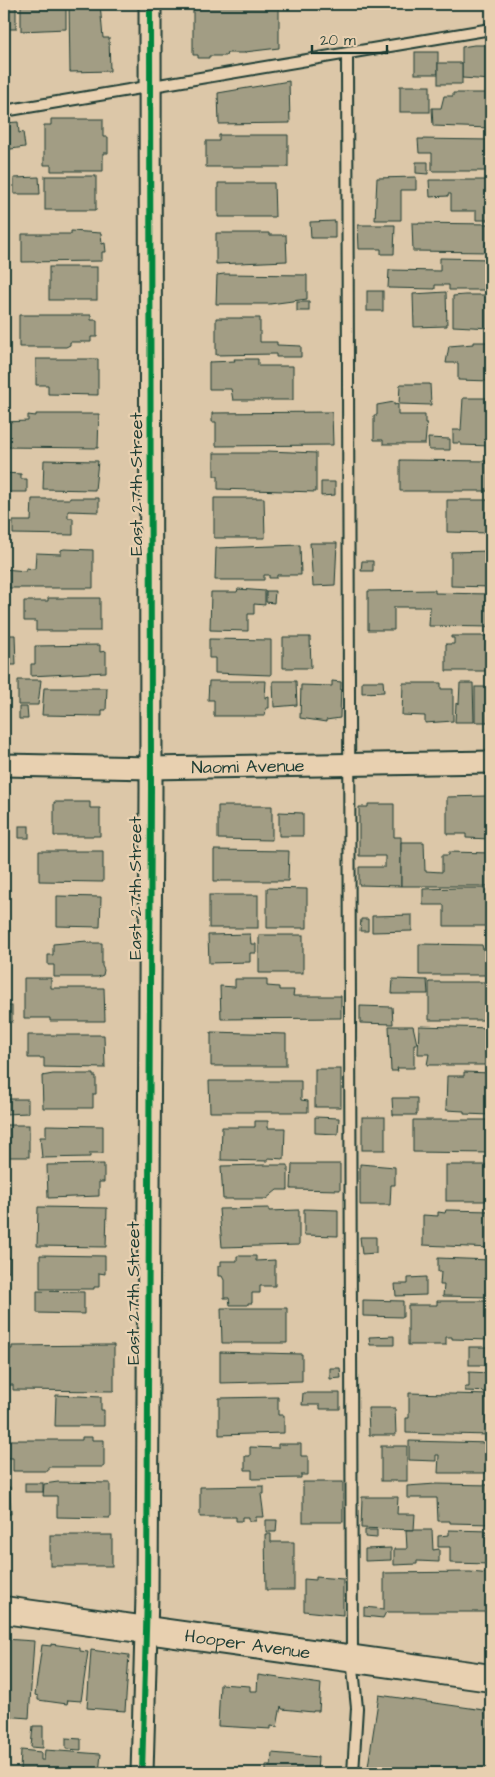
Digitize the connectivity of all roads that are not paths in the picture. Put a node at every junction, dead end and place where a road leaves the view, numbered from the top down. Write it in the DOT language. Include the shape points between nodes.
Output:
graph roads {
  1 [pos="150,4"];
  2 [pos="491,29"];
  3 [pos="347,54"];
  4 [pos="150,87"];
  5 [pos="4,111"];
  6 [pos="491,762"];
  7 [pos="4,765"];
  8 [pos="350,765"];
  9 [pos="151,768"];
  10 [pos="4,1610"];
  11 [pos="146,1631"];
  12 [pos="352,1658"];
  13 [pos="491,1678"];
  14 [pos="142,1773"];
  15 [pos="353,1773"];
  1 -- 4 [label="street, East 27th Street"];
  2 -- 3 [label="lane"];
  3 -- 4 [label="lane"];
  3 -- 8 [label="lane"];
  4 -- 5 [label="lane"];
  4 -- 9 [label="street, East 27th Street"];
  6 -- 8 [label="street, Naomi Avenue"];
  7 -- 9 [label="street, Naomi Avenue"];
  8 -- 9 [label="street, Naomi Avenue"];
  8 -- 12 [label="lane"];
  9 -- 11 [label="street, East 27th Street"];
  10 -- 11 [label="street, Hooper Avenue"];
  11 -- 12 [label="street, Hooper Avenue"];
  11 -- 14 [label="street, East 27th Street"];
  12 -- 13 [label="street, Hooper Avenue"];
  12 -- 15 [label="lane" via="357,1708"];
}
